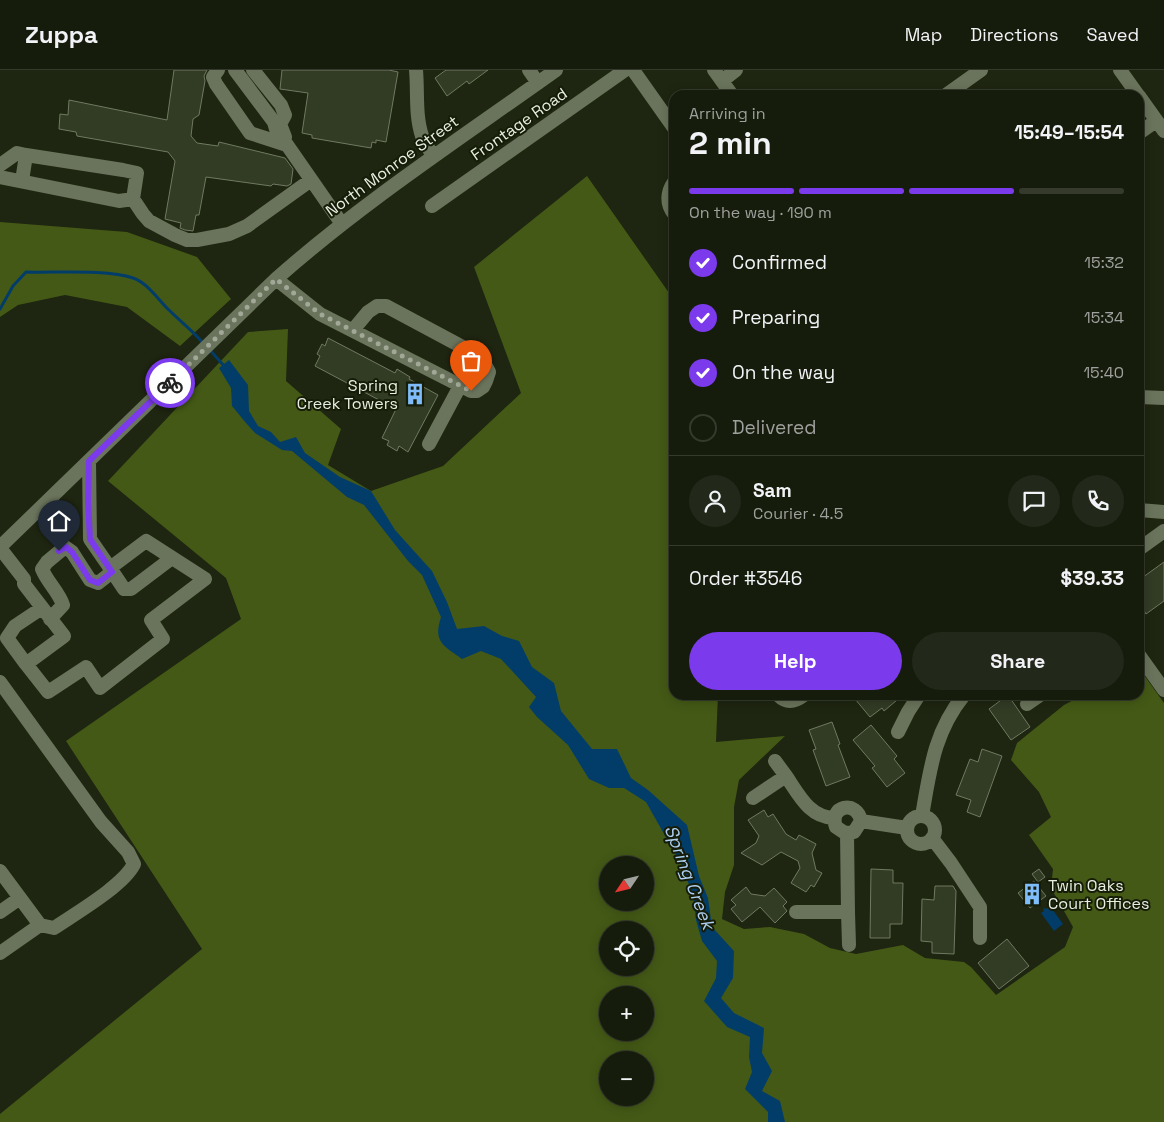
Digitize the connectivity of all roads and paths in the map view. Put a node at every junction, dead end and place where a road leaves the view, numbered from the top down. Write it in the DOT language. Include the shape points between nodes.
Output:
graph roads {
  1 [pos="218,70"];
  2 [pos="235,70"];
  3 [pos="253,70"];
  4 [pos="416,70"];
  5 [pos="529,70"];
  6 [pos="556,70"];
  7 [pos="625,70"];
  8 [pos="633,70"];
  9 [pos="736,70"];
  10 [pos="981,70"];
  11 [pos="1123,71"];
  12 [pos="718,75"];
  13 [pos="538,83"];
  14 [pos="728,90"];
  15 [pos="953,90"];
  16 [pos="1135,90"];
  17 [pos="1144,103"];
  18 [pos="669,121"];
  19 [pos="1160,126"];
  20 [pos="1144,131"];
  21 [pos="287,144"];
  22 [pos="26,155"];
  23 [pos="434,156"];
  24 [pos="6,173"];
  25 [pos="312,180"];
  26 [pos="133,199"];
  27 [pos="432,206"];
  28 [pos="342,224"];
  29 [pos="276,279"];
  30 [pos="353,330"];
  31 [pos="460,386"];
  32 [pos="1144,397"];
  33 [pos="1164,398"];
  34 [pos="429,444"];
  35 [pos="89,461"];
  36 [pos="1144,510"];
  37 [pos="1164,512"];
  38 [pos="1164,531"];
  39 [pos="1144,545"];
  40 [pos="0,547"];
  41 [pos="172,558"];
  42 [pos="0,562"];
  43 [pos="111,570"];
  44 [pos="24,584"];
  45 [pos="46,614"];
  46 [pos="1144,662"];
  47 [pos="26,664"];
  48 [pos="0,682"];
  49 [pos="1164,690"];
  50 [pos="786,700"];
  51 [pos="798,700"];
  52 [pos="916,700"];
  53 [pos="961,700"];
  54 [pos="1033,700"];
  55 [pos="1027,704"];
  56 [pos="898,732"];
  57 [pos="775,761"];
  58 [pos="786,776"];
  59 [pos="753,798"];
  60 [pos="922,816"];
  61 [pos="834,818"];
  62 [pos="861,821"];
  63 [pos="907,828"];
  64 [pos="847,834"];
  65 [pos="932,838"];
  66 [pos="0,873"];
  67 [pos="20,898"];
  68 [pos="0,912"];
  69 [pos="796,912"];
  70 [pos="848,912"];
  71 [pos="40,925"];
  72 [pos="980,938"];
  73 [pos="849,945"];
  74 [pos="0,953"];
  1 -- 21 [label="street" via="213,77 216,84 250,133"];
  2 -- 21 [label="street"];
  3 -- 21 [label="street" via="281,105 285,114 280,124"];
  4 -- 23 [label="street" via="422,137"];
  5 -- 13 [label="street"];
  6 -- 13 [label="street, North Monroe Street"];
  7 -- 27 [label="street, Frontage Road"];
  8 -- 18 [label="street"];
  9 -- 12 [label="street"];
  10 -- 15 [label="street"];
  11 -- 16 [label="street"];
  12 -- 14 [label="street"];
  13 -- 23 [label="street, North Monroe Street"];
  17 -- 19 [label="street"];
  19 -- 20 [label="street"];
  21 -- 25 [label="street"];
  22 -- 24 [label="street"];
  22 -- 24 [label="street" via="17,153"];
  22 -- 26 [label="street" via="137,173"];
  23 -- 28 [label="street, North Monroe Street"];
  24 -- 26 [label="street" via="119,201"];
  25 -- 26 [label="street" via="247,226 229,234 197,240 187,240 149,221"];
  25 -- 28 [label="street"];
  28 -- 29 [label="street, North Monroe Street"];
  29 -- 30 [label="street" via="320,314"];
  29 -- 35 [label="street, North Monroe Street"];
  30 -- 31 [label="street"];
  30 -- 31 [label="street" via="372,309 386,306 470,351 484,363 488,372 483,387 471,391"];
  31 -- 34 [label="street"];
  32 -- 33 [label="street"];
  35 -- 40 [label="street, North Monroe Street"];
  35 -- 43 [label="street" via="90,539"];
  36 -- 37 [label="street"];
  38 -- 39 [label="street"];
  40 -- 44 [label="street" via="24,579"];
  41 -- 43 [label="street" via="146,542"];
  41 -- 43 [label="street" via="131,589 124,589"];
  41 -- 47 [label="street" via="205,579 151,620 163,639 100,688 86,666 48,692"];
  42 -- 44 [label="street" via="18,584"];
  43 -- 45 [label="street" via="98,583 90,580 66,547 59,551 42,569 63,605"];
  44 -- 45 [label="street"];
  45 -- 47 [label="street" via="64,636"];
  45 -- 47 [label="street" via="16,626 7,638"];
  46 -- 49 [label="street"];
  48 -- 71 [label="street" via="134,864 131,872 110,889 54,928"];
  50 -- 51 [label="street"];
  52 -- 56 [label="street"];
  53 -- 60 [label="street" via="931,761"];
  54 -- 55 [label="street"];
  57 -- 58 [label="street"];
  58 -- 59 [label="street"];
  58 -- 61 [label="street" via="812,812 824,818"];
  60 -- 63 [label="street" via="912,820"];
  60 -- 65 [label="street" via="928,817 934,826"];
  61 -- 62 [label="street" via="846,807 858,812"];
  61 -- 64 [label="street" via="838,830"];
  62 -- 63 [label="street"];
  62 -- 64 [label="street" via="854,832"];
  63 -- 65 [label="street" via="916,843 925,843"];
  64 -- 70 [label="street"];
  65 -- 72 [label="street" via="980,907"];
  66 -- 67 [label="street"];
  67 -- 68 [label="street"];
  67 -- 71 [label="street"];
  69 -- 70 [label="street"];
  70 -- 73 [label="street"];
  71 -- 74 [label="street"];
}
